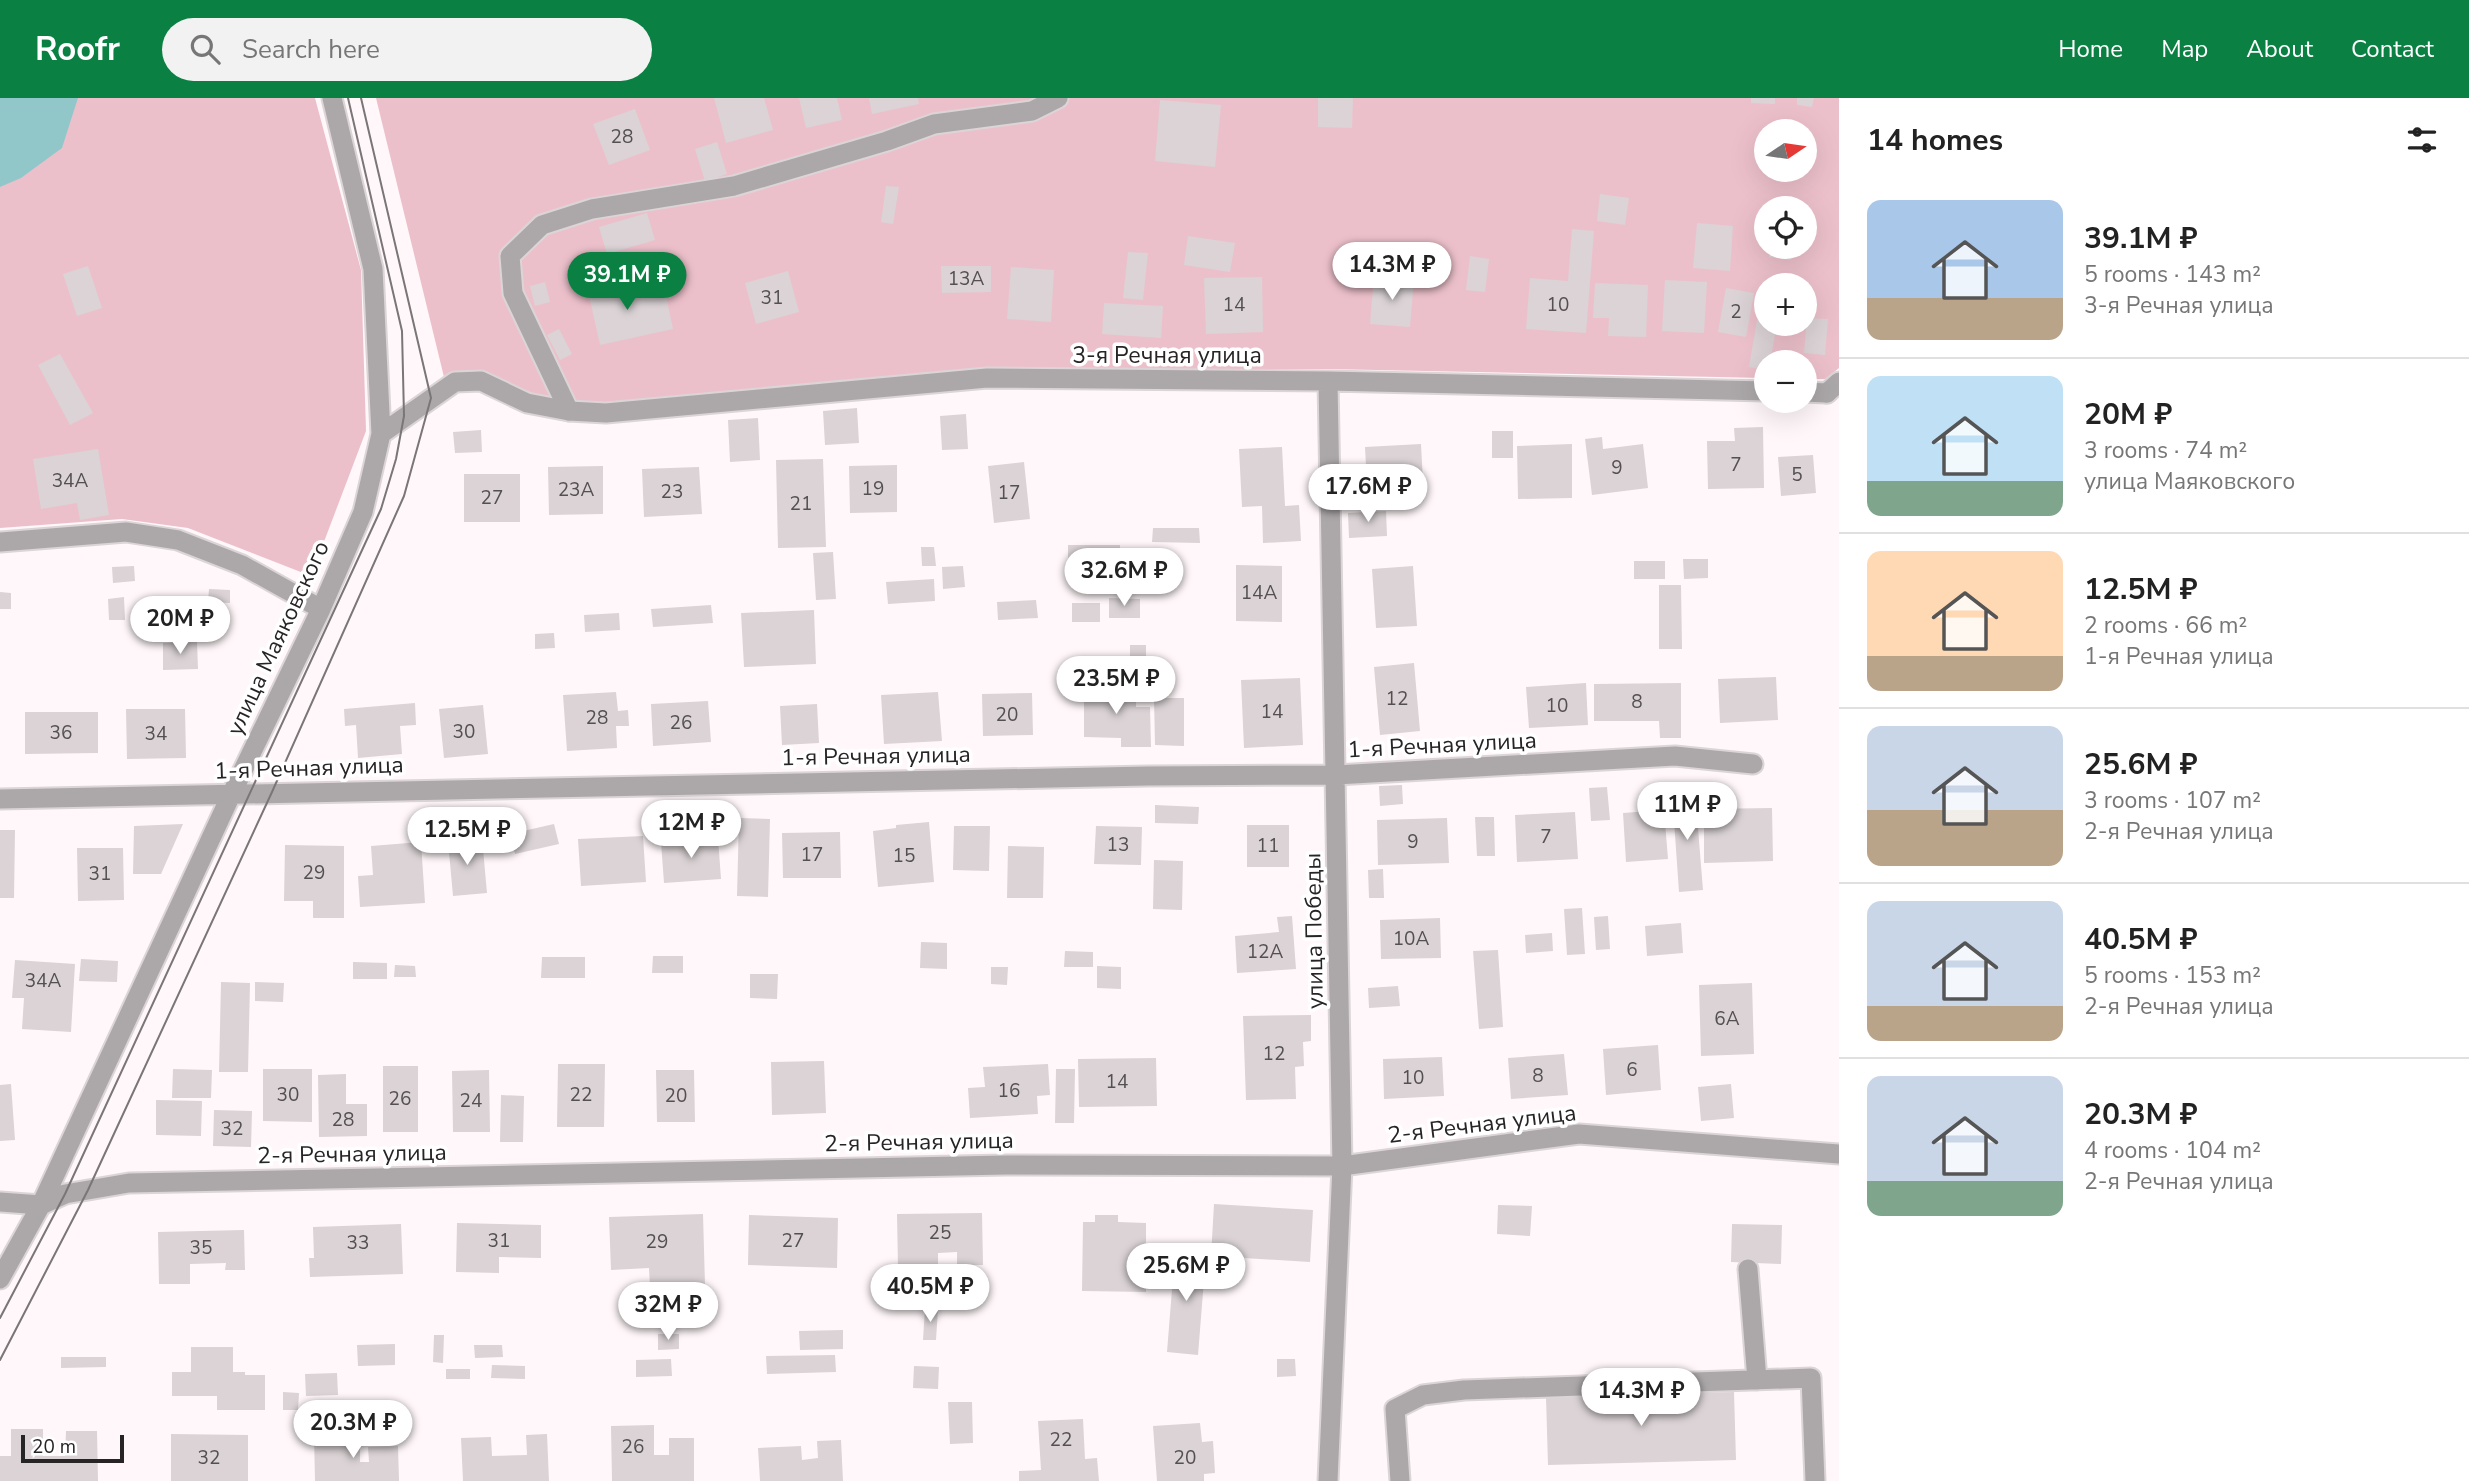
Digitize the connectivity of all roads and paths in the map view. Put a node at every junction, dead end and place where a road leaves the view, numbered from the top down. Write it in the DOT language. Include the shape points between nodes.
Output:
graph roads {
  1 [pos="332,98"];
  2 [pos="1058,98"];
  3 [pos="1328,381"];
  4 [pos="1754,391"];
  5 [pos="569,411"];
  6 [pos="382,434"];
  7 [pos="0,542"];
  8 [pos="321,609"];
  9 [pos="1753,764"];
  10 [pos="1336,775"];
  11 [pos="231,795"];
  12 [pos="0,799"];
  13 [pos="1839,1154"];
  14 [pos="1342,1166"];
  15 [pos="0,1202"];
  16 [pos="41,1205"];
  17 [pos="1748,1269"];
  18 [pos="0,1279"];
  19 [pos="1757,1380"];
  20 [pos="1328,1481"];
  21 [pos="1400,1481"];
  22 [pos="1815,1481"];
  1 -- 6 [label="street, улица Маяковского" via="373,270"];
  2 -- 5 [label="street" via="1032,111 934,124 734,186 592,209 542,225 510,256 513,293"];
  3 -- 4 [label="street, 3-я Речная улица"];
  3 -- 5 [label="street, 3-я Речная улица" via="987,378 606,413"];
  3 -- 10 [label="street, улица Победы"];
  5 -- 6 [label="street, 3-я Речная улица" via="527,403 481,381 455,382"];
  6 -- 8 [label="street, улица Маяковского" via="363,512"];
  7 -- 8 [label="street" via="126,532 178,540 242,565"];
  8 -- 11 [label="street, улица Маяковского"];
  9 -- 10 [label="street, 1-я Речная улица" via="1675,756"];
  10 -- 11 [label="street, 1-я Речная улица"];
  10 -- 14 [label="street, улица Победы"];
  11 -- 12 [label="street, 1-я Речная улица"];
  11 -- 16 [label="street, улица Маяковского"];
  13 -- 14 [label="street, 2-я Речная улица" via="1579,1134"];
  14 -- 16 [label="street, 2-я Речная улица" via="1006,1165 129,1183 65,1195"];
  14 -- 20 [label="street, улица Победы"];
  15 -- 16 [label="street, 2-я Речная улица"];
  16 -- 18 [label="street, улица Маяковского"];
  17 -- 19 [label="street"];
  19 -- 21 [label="street" via="1423,1395 1395,1409"];
  19 -- 22 [label="street" via="1811,1378"];
}
